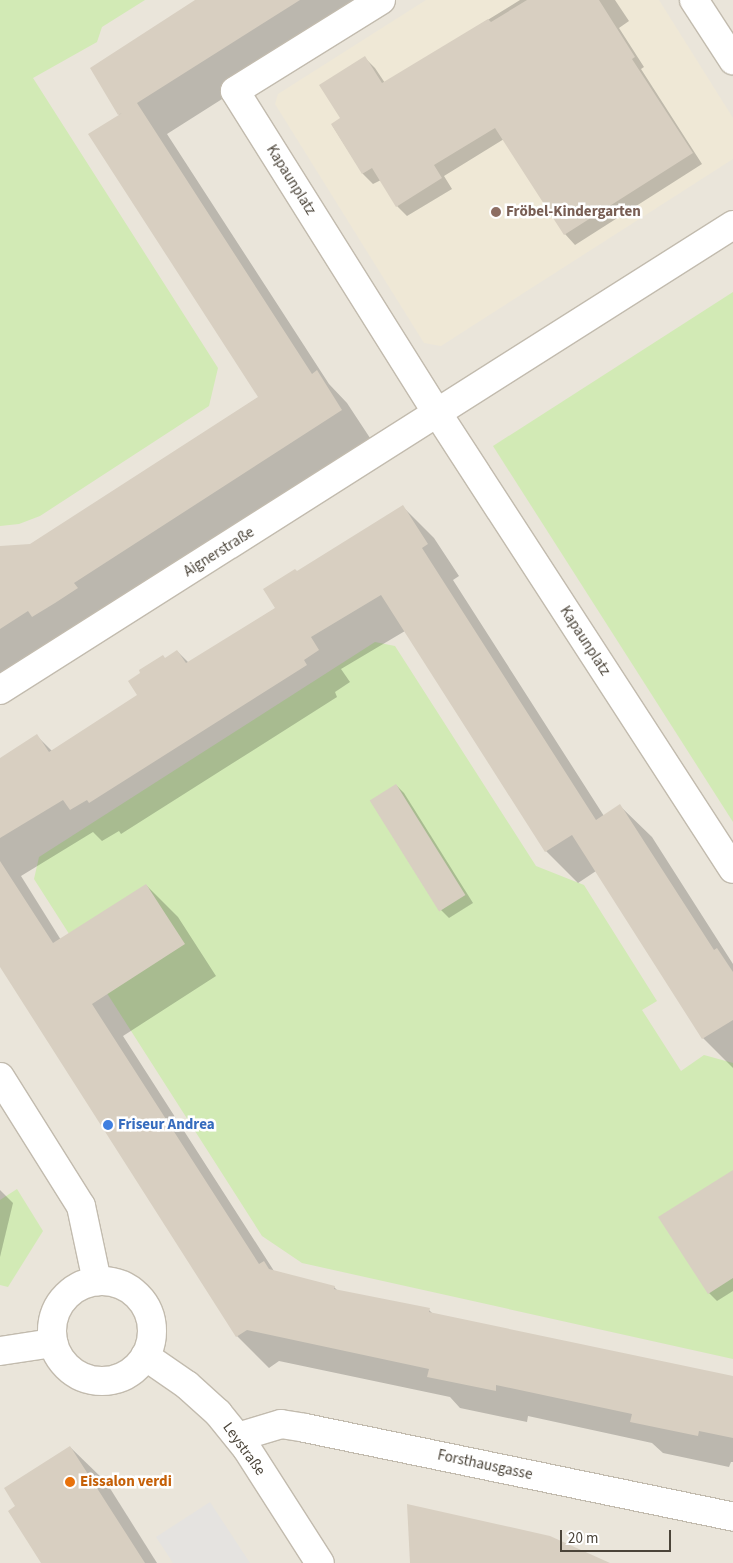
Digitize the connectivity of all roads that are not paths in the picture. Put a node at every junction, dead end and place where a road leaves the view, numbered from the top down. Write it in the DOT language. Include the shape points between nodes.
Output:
graph roads {
  1 [pos="381,0"];
  2 [pos="694,0"];
  3 [pos="733,60"];
  4 [pos="733,225"];
  5 [pos="438,414"];
  6 [pos="0,690"];
  7 [pos="733,868"];
  8 [pos="0,1077"];
  9 [pos="97,1281"];
  10 [pos="53,1343"];
  11 [pos="0,1351"];
  12 [pos="145,1356"];
  13 [pos="238,1437"];
  14 [pos="733,1517"];
  15 [pos="320,1563"];
  1 -- 5 [label="street, Kapaunplatz" via="235,91"];
  2 -- 3 [label="street"];
  4 -- 5 [label="street"];
  5 -- 6 [label="street, Aignerstraße"];
  5 -- 7 [label="street, Kapaunplatz"];
  8 -- 9 [label="street" via="81,1206"];
  9 -- 10 [label="street" via="82,1285 60,1303 54,1314"];
  9 -- 12 [label="street" via="126,1287 144,1305 152,1328"];
  10 -- 11 [label="street"];
  10 -- 12 [label="street" via="60,1359 73,1372 94,1380 117,1378 128,1373"];
  12 -- 13 [label="street, Leystraße" via="187,1385 218,1413"];
  13 -- 14 [label="street, Forsthausgasse" via="281,1424"];
  13 -- 15 [label="street, Leystraße"];
}
